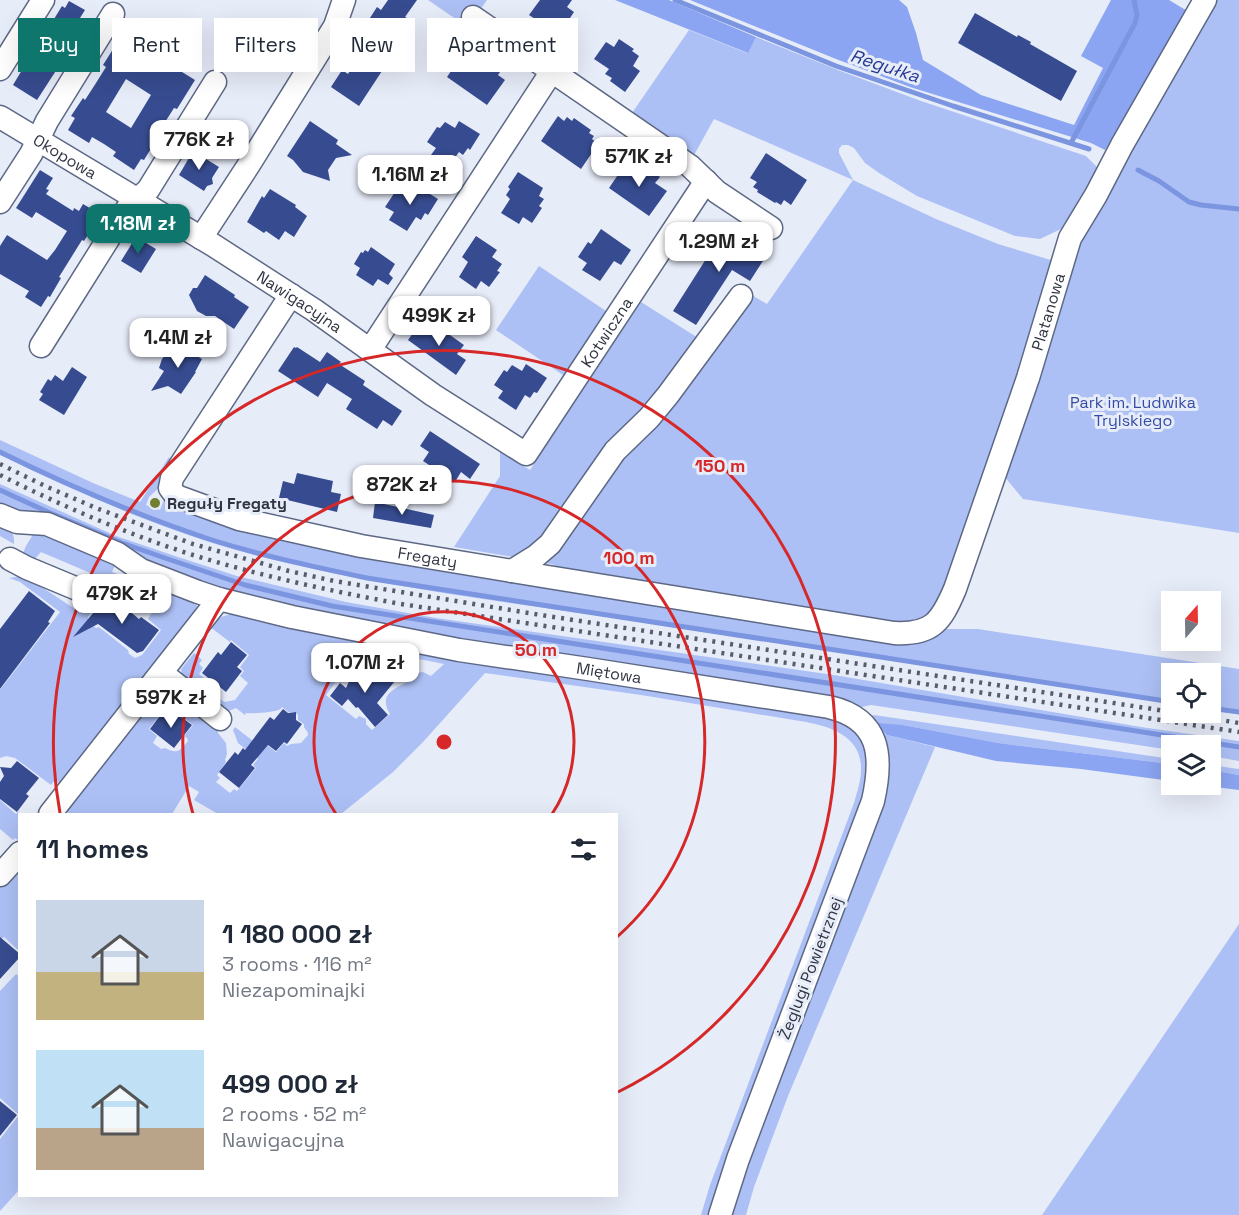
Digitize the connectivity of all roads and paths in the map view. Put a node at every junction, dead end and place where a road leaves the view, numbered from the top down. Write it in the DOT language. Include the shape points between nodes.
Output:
graph roads {
  1 [pos="43,0"];
  2 [pos="344,0"];
  3 [pos="1205,0"];
  4 [pos="113,14"];
  5 [pos="0,69"];
  6 [pos="551,72"];
  7 [pos="553,72"];
  8 [pos="215,82"];
  9 [pos="0,117"];
  10 [pos="37,140"];
  11 [pos="706,181"];
  12 [pos="136,200"];
  13 [pos="0,202"];
  14 [pos="771,228"];
  15 [pos="196,236"];
  16 [pos="291,295"];
  17 [pos="741,297"];
  18 [pos="41,346"];
  19 [pos="370,350"];
  20 [pos="526,454"];
  21 [pos="8,519"];
  22 [pos="10,559"];
  23 [pos="512,571"];
  24 [pos="87,593"];
  25 [pos="219,599"];
  26 [pos="920,632"];
  27 [pos="162,673"];
  28 [pos="220,719"];
  29 [pos="860,722"];
  30 [pos="51,813"];
  31 [pos="18,855"];
  32 [pos="0,875"];
  33 [pos="720,1215"];
  1 -- 5 [label="street"];
  2 -- 15 [label="street" via="334,26 250,163"];
  3 -- 26 [label="street, Platanowa" via="1070,238 1028,378 955,589 936,623"];
  4 -- 10 [label="street"];
  6 -- 19 [label="street"];
  7 -- 11 [label="street"];
  8 -- 12 [label="street" via="148,190"];
  9 -- 10 [label="street, Okopowa"];
  10 -- 12 [label="street, Okopowa"];
  10 -- 13 [label="street"];
  11 -- 14 [label="street"];
  11 -- 20 [label="street, Kotwiczna"];
  12 -- 15 [label="street, Okopowa"];
  12 -- 18 [label="street"];
  15 -- 16 [label="street, Nawigacyjna"];
  16 -- 19 [label="street, Nawigacyjna"];
  16 -- 23 [label="street, Fregaty" via="172,478 174,494 267,526"];
  17 -- 23 [label="street" via="669,395 615,451 550,544"];
  19 -- 20 [label="street, Nawigacyjna"];
  21 -- 25 [label="street, Miętowa" via="50,525 118,554 141,570"];
  22 -- 24 [label="street"];
  23 -- 26 [label="street, Fregaty" via="894,633"];
  25 -- 27 [label="street"];
  25 -- 29 [label="street, Miętowa" via="302,620 459,650 829,707"];
  27 -- 28 [label="street"];
  27 -- 30 [label="street"];
  29 -- 33 [label="street, Żeglugi Powietrznej" via="873,740 879,759 873,801"];
  31 -- 32 [label="street"];
}
